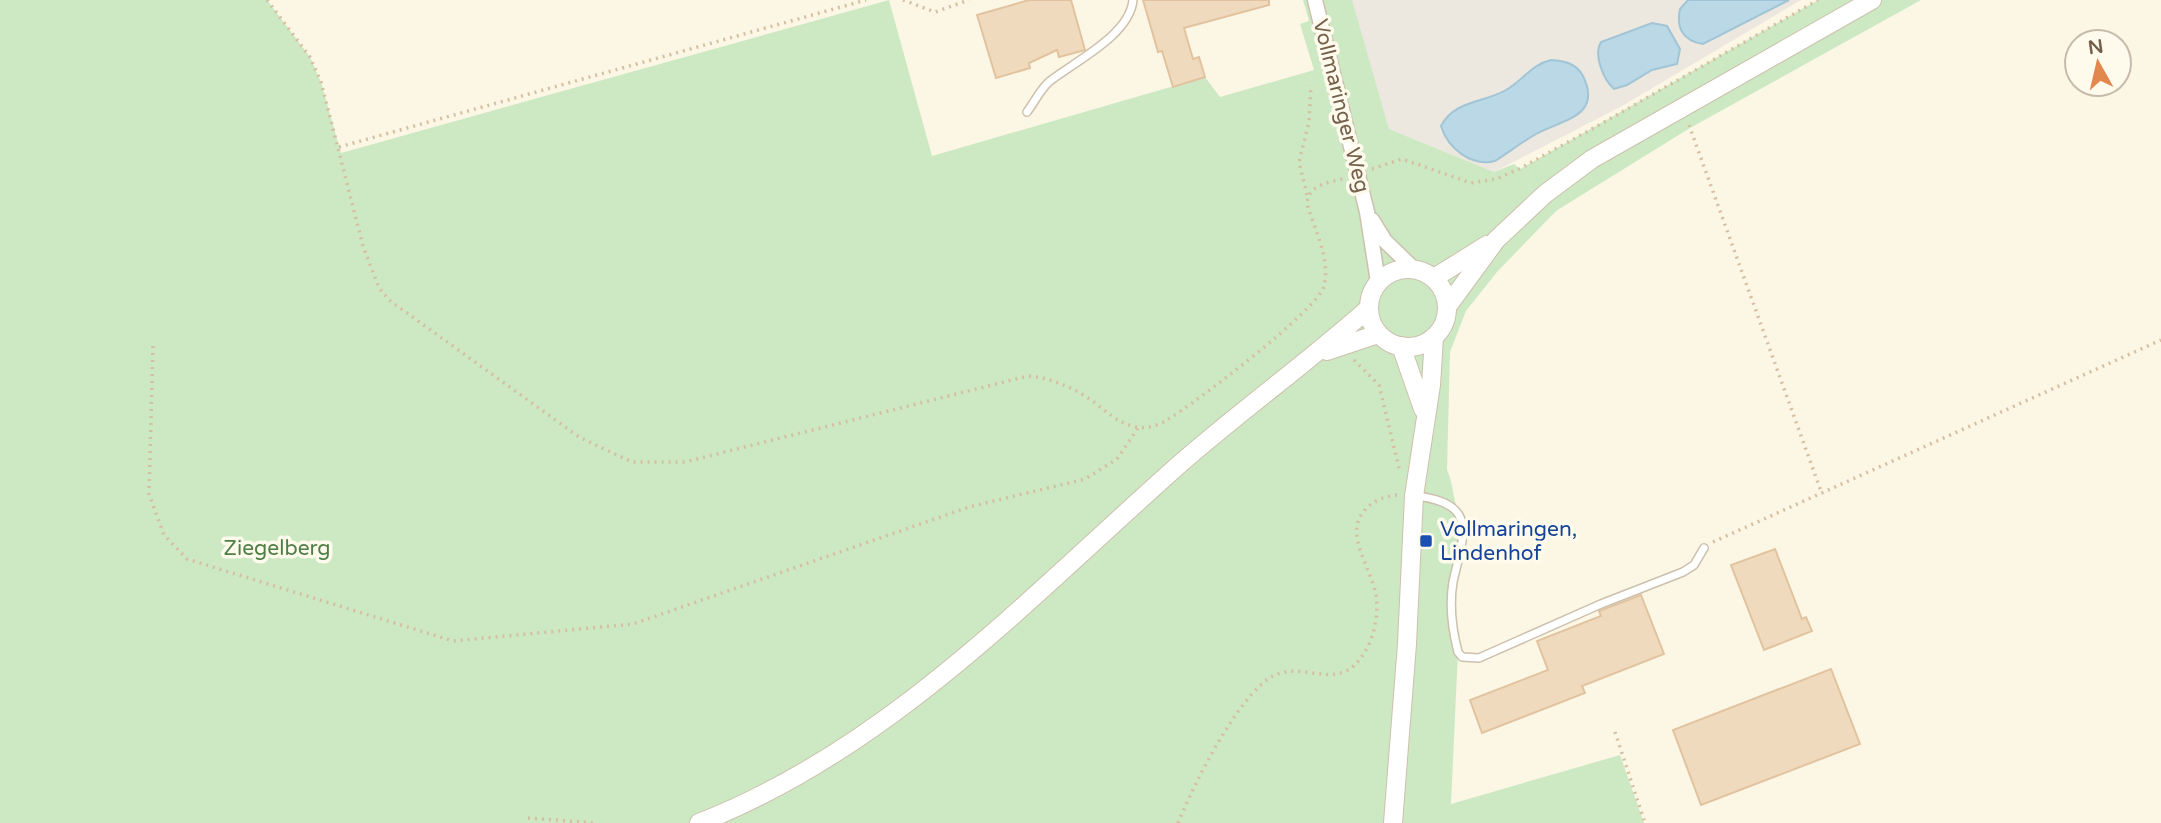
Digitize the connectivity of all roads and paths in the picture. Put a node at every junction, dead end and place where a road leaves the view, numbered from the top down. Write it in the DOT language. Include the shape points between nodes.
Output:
graph roads {
  1 [pos="267,0"];
  2 [pos="866,0"];
  3 [pos="903,0"];
  4 [pos="969,0"];
  5 [pos="1133,0"];
  6 [pos="1315,0"];
  7 [pos="1818,0"];
  8 [pos="1872,0"];
  9 [pos="1311,85"];
  10 [pos="1682,106"];
  11 [pos="1027,112"];
  12 [pos="339,147"];
  13 [pos="1358,173"];
  14 [pos="1307,195"];
  15 [pos="1367,212"];
  16 [pos="1496,240"];
  17 [pos="1414,269"];
  18 [pos="1434,278"];
  19 [pos="1378,282"];
  20 [pos="1447,307"];
  21 [pos="1368,308"];
  22 [pos="1378,334"];
  23 [pos="1434,337"];
  24 [pos="2161,340"];
  25 [pos="153,346"];
  26 [pos="1401,346"];
  27 [pos="1317,354"];
  28 [pos="1352,359"];
  29 [pos="1425,415"];
  30 [pos="1138,428"];
  31 [pos="1399,468"];
  32 [pos="1822,494"];
  33 [pos="1414,496"];
  34 [pos="1704,548"];
  35 [pos="1615,732"];
  36 [pos="528,818"];
  37 [pos="595,823"];
  38 [pos="699,823"];
  39 [pos="1178,823"];
  40 [pos="1393,823"];
  41 [pos="1645,823"];
  1 -- 12 [label="path" via="310,57"];
  2 -- 12 [label="path"];
  3 -- 4 [label="path" via="935,12"];
  5 -- 11 [label="lane" via="1114,33 1081,62 1048,82"];
  6 -- 13 [label="street, Vollmaringer Weg"];
  7 -- 13 [label="path" via="1589,131 1496,178 1471,183 1402,159"];
  8 -- 10 [label="street"];
  9 -- 14 [label="path" via="1309,122 1299,162"];
  10 -- 16 [label="street" via="1592,159 1545,194"];
  10 -- 32 [label="path"];
  12 -- 30 [label="path" via="366,254 379,288 389,300 579,437 632,462 685,462 1028,376 1072,388"];
  13 -- 14 [label="path" via="1314,188"];
  13 -- 15 [label="street, Vollmaringer Weg"];
  14 -- 30 [label="path" via="1326,276 1318,299 1167,421"];
  15 -- 17 [label="street, Vollmaringer Weg" via="1385,241"];
  15 -- 19 [label="street, Vollmaringer Weg"];
  16 -- 18 [label="street"];
  16 -- 20 [label="street"];
  17 -- 18 [label="street"];
  17 -- 19 [label="street" via="1390,273"];
  18 -- 20 [label="street" via="1446,296"];
  19 -- 21 [label="street"];
  20 -- 23 [label="street"];
  21 -- 22 [label="street"];
  21 -- 27 [label="street"];
  22 -- 26 [label="street"];
  22 -- 27 [label="street"];
  23 -- 26 [label="street" via="1419,345"];
  23 -- 29 [label="street"];
  24 -- 32 [label="path"];
  25 -- 30 [label="path" via="149,494 164,535 187,559 453,641 633,624 969,507 1085,479 1117,459"];
  26 -- 29 [label="street"];
  27 -- 38 [label="street" via="1246,406 900,711 801,774"];
  28 -- 31 [label="path" via="1379,385"];
  29 -- 33 [label="street"];
  32 -- 34 [label="path"];
  33 -- 34 [label="lane" via="1445,502 1463,519 1465,532 1450,614 1458,652 1469,659 1479,659 1683,572 1694,565"];
  33 -- 39 [label="path" via="1382,498 1356,523 1378,614 1360,661 1328,676 1297,672 1274,676 1252,694 1195,780"];
  33 -- 40 [label="street"];
  35 -- 41 [label="path"];
  36 -- 37 [label="path"];
}
